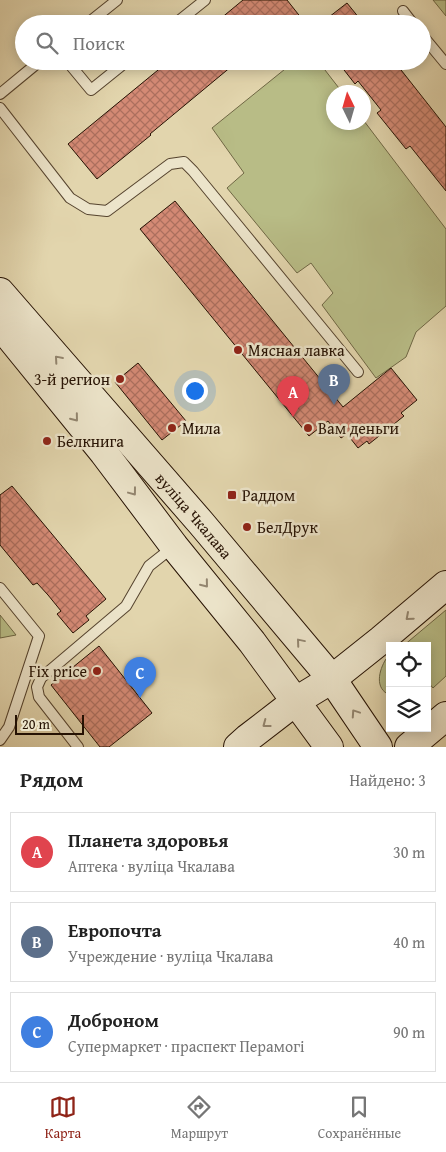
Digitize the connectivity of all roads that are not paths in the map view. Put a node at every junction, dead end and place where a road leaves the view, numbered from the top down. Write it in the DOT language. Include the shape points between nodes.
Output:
graph roads {
  1 [pos="117,0"];
  2 [pos="205,0"];
  3 [pos="403,11"];
  4 [pos="98,15"];
  5 [pos="186,15"];
  6 [pos="406,15"];
  7 [pos="431,46"];
  8 [pos="446,64"];
  9 [pos="29,70"];
  10 [pos="74,70"];
  11 [pos="117,70"];
  12 [pos="0,94"];
  13 [pos="0,108"];
  14 [pos="0,292"];
  15 [pos="0,325"];
  16 [pos="358,372"];
  17 [pos="174,546"];
  18 [pos="446,585"];
  19 [pos="0,588"];
  20 [pos="332,679"];
  21 [pos="296,702"];
  22 [pos="446,716"];
  23 [pos="0,740"];
  24 [pos="78,747"];
  25 [pos="238,747"];
  26 [pos="329,747"];
  27 [pos="378,747"];
  28 [pos="409,747"];
  1 -- 4 [label="lane"];
  2 -- 5 [label="lane"];
  3 -- 6 [label="lane"];
  7 -- 8 [label="lane"];
  9 -- 12 [label="lane"];
  10 -- 11 [label="lane" via="91,90"];
  13 -- 16 [label="lane" via="70,198 88,209 107,211 170,164 184,162"];
  20 -- 14 [label="main road, вуліца Чкалава, one-way"];
  15 -- 17 [label="main road, вуліца Чкалава, one-way" via="104,453"];
  17 -- 21 [label="main road, вуліца Чкалава, one-way"];
  17 -- 24 [label="lane" via="149,566 126,606 41,678 37,687 39,697"];
  18 -- 20 [label="main road, one-way"];
  19 -- 23 [label="lane" via="38,636 9,727"];
  20 -- 21 [label="main road"];
  27 -- 20 [label="main road, вуліца Чкалава, one-way"];
  21 -- 25 [label="main road, one-way"];
  21 -- 26 [label="main road, вуліца Чкалава"];
  22 -- 28 [label="main road"];
}
